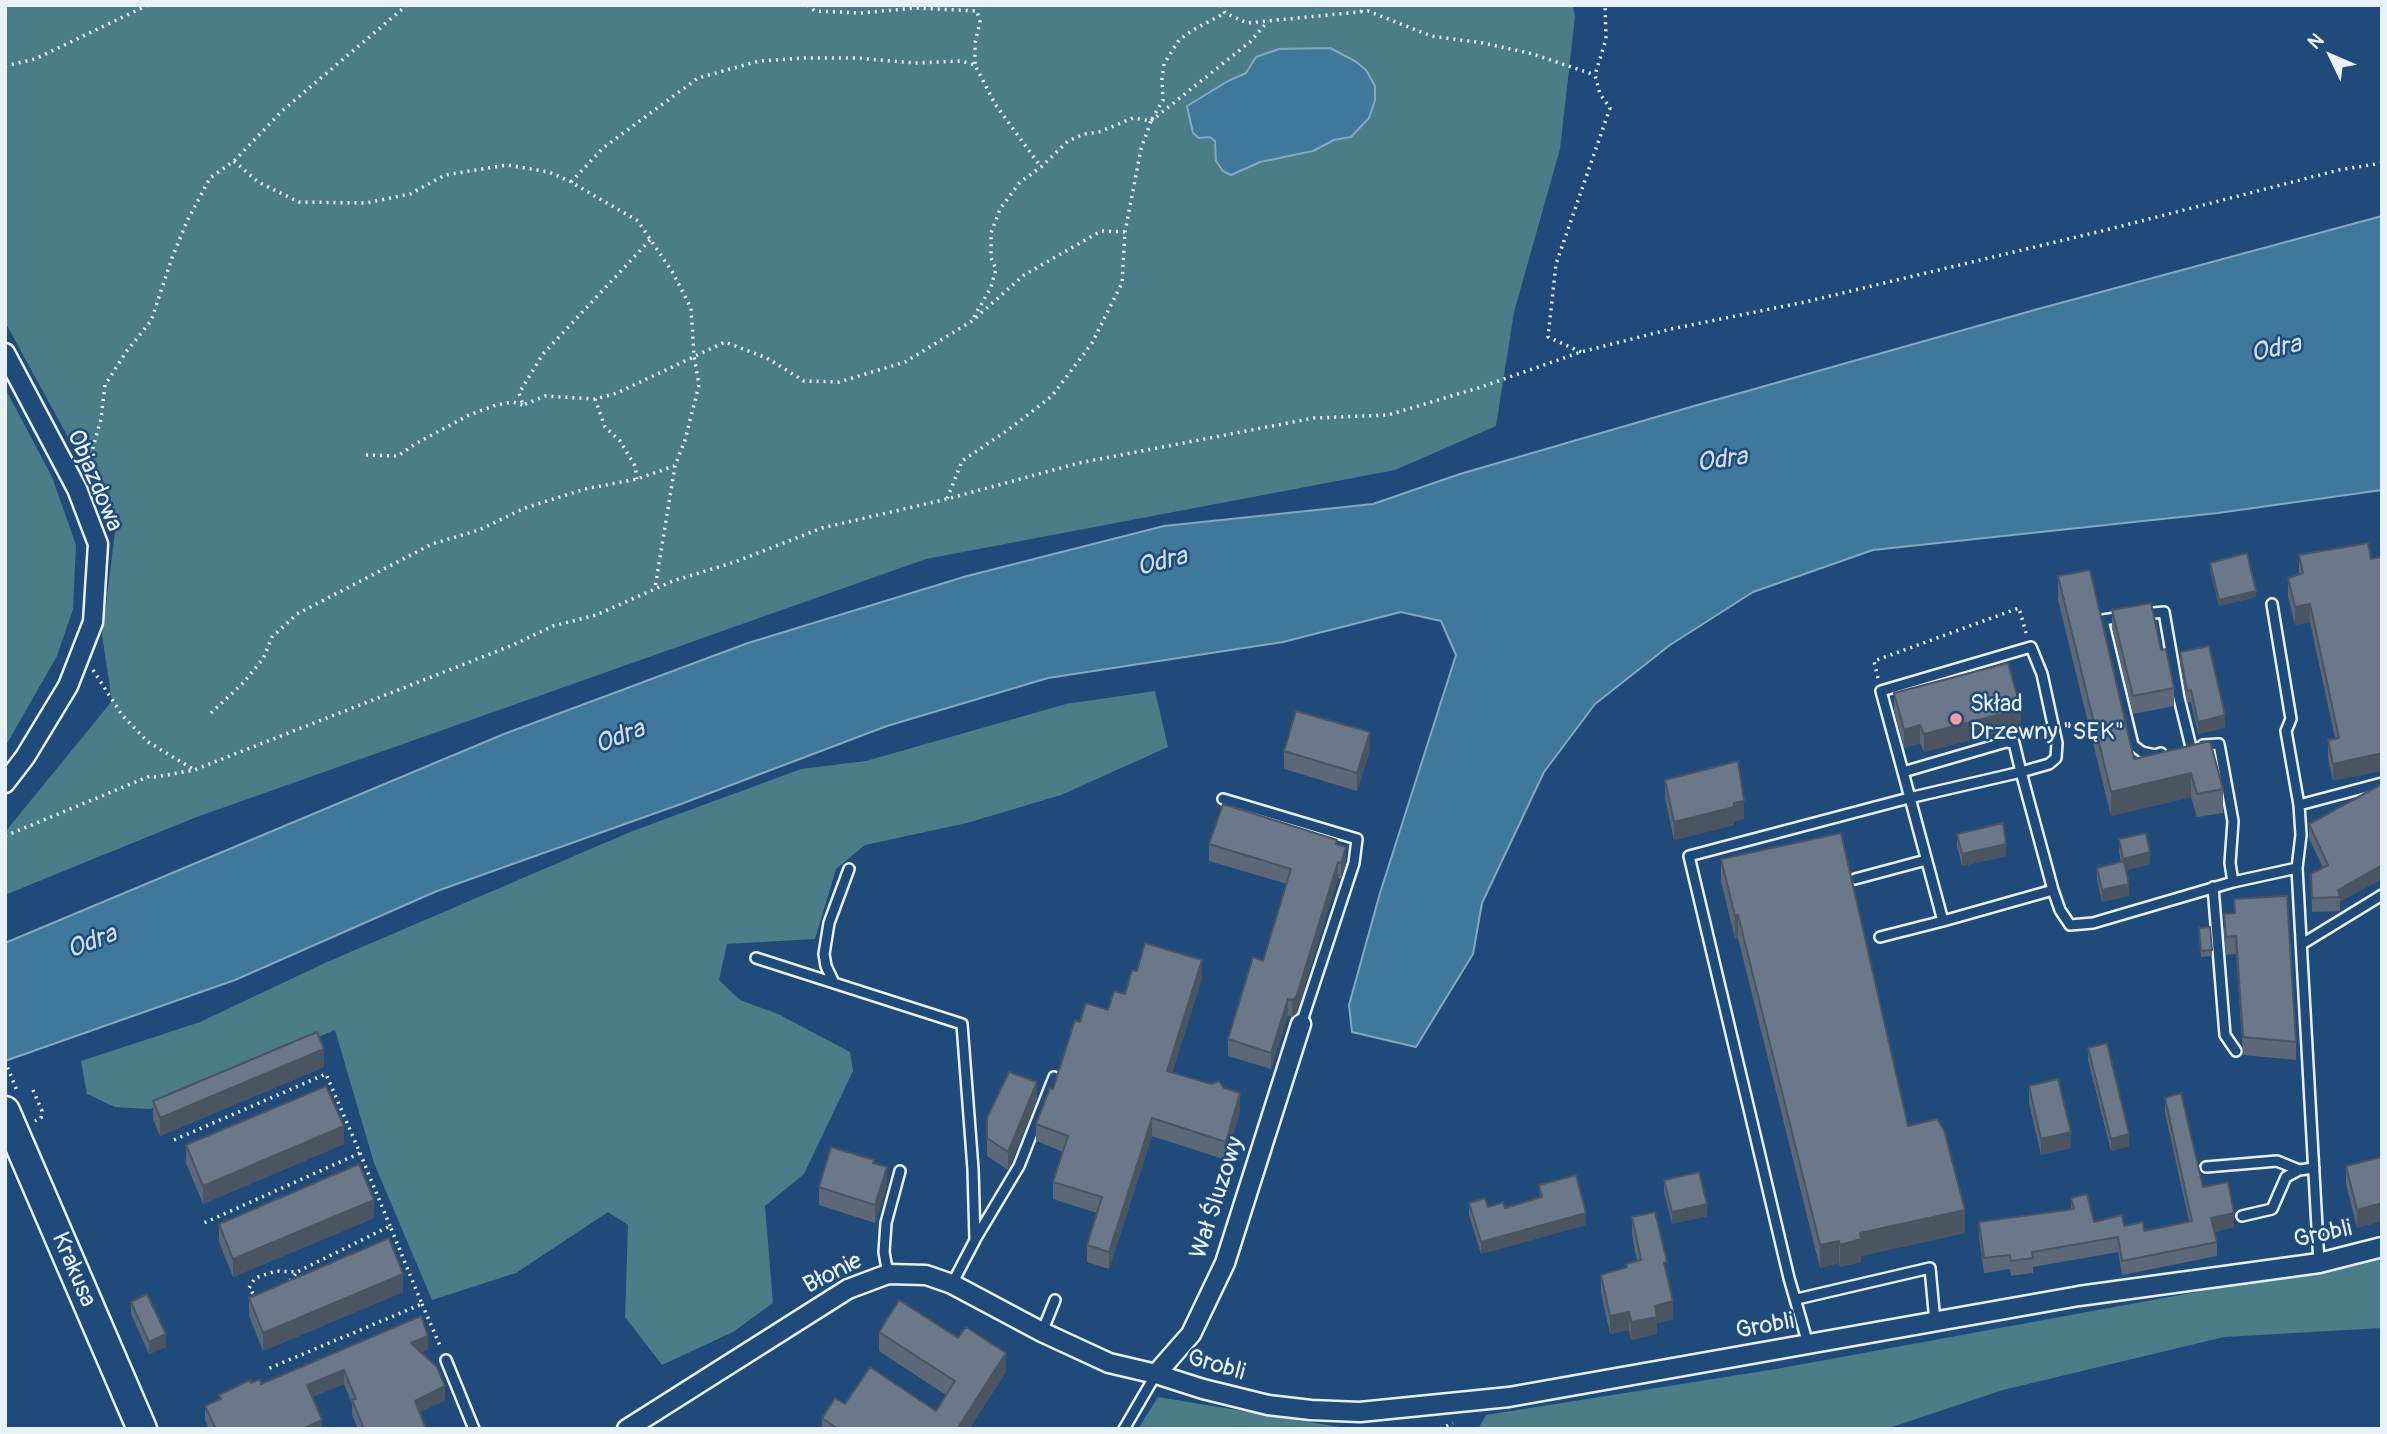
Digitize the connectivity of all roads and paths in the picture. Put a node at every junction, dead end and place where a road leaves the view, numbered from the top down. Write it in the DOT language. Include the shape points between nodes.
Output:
graph roads {
  1 [pos="148,5"];
  2 [pos="407,5"];
  3 [pos="807,5"];
  4 [pos="1222,5"];
  5 [pos="1363,5"];
  6 [pos="1605,5"];
  7 [pos="1361,12"];
  8 [pos="1225,13"];
  9 [pos="1268,22"];
  10 [pos="975,65"];
  11 [pos="5,66"];
  12 [pos="1595,75"];
  13 [pos="1150,121"];
  14 [pos="234,161"];
  15 [pos="2382,163"];
  16 [pos="1041,167"];
  17 [pos="571,182"];
  18 [pos="1125,232"];
  19 [pos="650,240"];
  20 [pos="972,321"];
  21 [pos="1581,352"];
  22 [pos="5,353"];
  23 [pos="694,356"];
  24 [pos="595,399"];
  25 [pos="523,405"];
  26 [pos="366,455"];
  27 [pos="675,466"];
  28 [pos="637,479"];
  29 [pos="80,498"];
  30 [pos="947,499"];
  31 [pos="655,589"];
  32 [pos="2272,604"];
  33 [pos="2031,647"];
  34 [pos="82,649"];
  35 [pos="1881,691"];
  36 [pos="211,713"];
  37 [pos="2191,747"];
  38 [pos="2179,749"];
  39 [pos="2167,752"];
  40 [pos="194,770"];
  41 [pos="1903,772"];
  42 [pos="2021,772"];
  43 [pos="5,783"];
  44 [pos="2382,783"];
  45 [pos="1909,798"];
  46 [pos="1223,799"];
  47 [pos="2299,806"];
  48 [pos="5,836"];
  49 [pos="1926,860"];
  50 [pos="2297,868"];
  51 [pos="849,869"];
  52 [pos="1855,879"];
  53 [pos="2233,881"];
  54 [pos="2213,887"];
  55 [pos="2053,890"];
  56 [pos="2382,895"];
  57 [pos="1943,921"];
  58 [pos="1880,937"];
  59 [pos="2302,944"];
  60 [pos="756,958"];
  61 [pos="834,983"];
  62 [pos="1301,1024"];
  63 [pos="2236,1051"];
  64 [pos="5,1061"];
  65 [pos="1054,1077"];
  66 [pos="33,1090"];
  67 [pos="14,1119"];
  68 [pos="174,1140"];
  69 [pos="360,1153"];
  70 [pos="2206,1167"];
  71 [pos="2314,1168"];
  72 [pos="2299,1170"];
  73 [pos="900,1171"];
  74 [pos="2242,1216"];
  75 [pos="204,1223"];
  76 [pos="390,1226"];
  77 [pos="975,1240"];
  78 [pos="2382,1247"];
  79 [pos="2319,1264"];
  80 [pos="297,1272"];
  81 [pos="888,1274"];
  82 [pos="288,1284"];
  83 [pos="952,1284"];
  84 [pos="264,1296"];
  85 [pos="1797,1299"];
  86 [pos="1055,1300"];
  87 [pos="422,1304"];
  88 [pos="1935,1322"];
  89 [pos="1042,1332"];
  90 [pos="1808,1344"];
  91 [pos="446,1360"];
  92 [pos="265,1370"];
  93 [pos="1156,1374"];
  94 [pos="142,1429"];
  95 [pos="474,1429"];
  96 [pos="627,1429"];
  97 [pos="1124,1429"];
  1 -- 11 [label="path" via="35,59"];
  2 -- 14 [label="path" via="282,111"];
  3 -- 10 [label="path" via="815,11 860,13 916,8 976,11 980,22"];
  4 -- 8 [label="path"];
  5 -- 7 [label="path"];
  6 -- 12 [label="path" via="1606,39"];
  7 -- 9 [label="path"];
  7 -- 12 [label="path" via="1431,36 1533,54"];
  8 -- 9 [label="path" via="1247,23"];
  8 -- 13 [label="path" via="1178,40 1164,64 1163,100"];
  9 -- 13 [label="path" via="1251,41"];
  10 -- 16 [label="path" via="995,104"];
  10 -- 17 [label="path" via="856,58 758,61 698,78 603,148"];
  12 -- 21 [label="path" via="1610,108 1556,264 1548,337"];
  13 -- 16 [label="path" via="1133,118 1084,134 1068,141"];
  13 -- 18 [label="path"];
  14 -- 17 [label="path" via="258,182 299,202 366,203 410,194 445,175 507,165 549,172"];
  14 -- 29 [label="path" via="210,178 187,221 151,321 105,385"];
  15 -- 21 [label="path"];
  16 -- 20 [label="path" via="1020,182 1000,209 991,233 996,269"];
  17 -- 19 [label="path" via="638,221"];
  18 -- 20 [label="path" via="1101,231 1024,275"];
  18 -- 30 [label="path" via="1122,284 1092,343 1052,396 962,461"];
  19 -- 23 [label="path" via="691,308"];
  19 -- 25 [label="path" via="543,354 519,393"];
  20 -- 23 [label="path" via="905,362 839,382 804,381 766,358 724,342"];
  21 -- 30 [label="path" via="1388,415 1314,418 1080,463"];
  22 -- 29 [label="street, Objazdowa"];
  23 -- 24 [label="path"];
  23 -- 27 [label="path" via="699,385"];
  24 -- 25 [label="path" via="545,396"];
  24 -- 28 [label="path" via="605,427 635,466"];
  25 -- 26 [label="path" via="496,405 469,415 398,456"];
  27 -- 28 [label="path"];
  27 -- 31 [label="path"];
  28 -- 36 [label="path" via="525,508 479,530 432,544 297,614 272,637 263,659 243,683"];
  29 -- 34 [label="street, Objazdowa" via="98,544 93,622"];
  30 -- 31 [label="path" via="822,528"];
  31 -- 40 [label="path"];
  32 -- 47 [label="lane" via="2291,719 2286,731"];
  33 -- 35 [label="lane"];
  33 -- 35 [label="path" via="2019,608 1874,661"];
  33 -- 42 [label="lane" via="2057,743 2056,758"];
  34 -- 40 [label="path" via="122,715 148,742"];
  34 -- 43 [label="street, Objazdowa" via="68,686"];
  35 -- 41 [label="lane"];
  37 -- 38 [label="lane"];
  37 -- 39 [label="lane" via="2164,612 2103,620 2133,745 2155,755"];
  37 -- 53 [label="lane" via="2219,744 2233,821"];
  40 -- 48 [label="path" via="150,776"];
  41 -- 42 [label="lane" via="2006,742 2014,743"];
  41 -- 45 [label="lane"];
  42 -- 45 [label="lane"];
  42 -- 55 [label="lane"];
  44 -- 47 [label="lane"];
  45 -- 49 [label="lane"];
  45 -- 85 [label="lane" via="1689,856"];
  46 -- 62 [label="lane" via="1357,839 1354,863"];
  47 -- 50 [label="lane"];
  49 -- 52 [label="lane"];
  49 -- 57 [label="lane"];
  50 -- 53 [label="lane"];
  50 -- 59 [label="lane"];
  51 -- 61 [label="lane" via="829,923 824,954"];
  53 -- 54 [label="lane"];
  54 -- 55 [label="lane" via="2093,923 2070,925"];
  54 -- 63 [label="lane" via="2225,1035"];
  55 -- 57 [label="lane"];
  56 -- 59 [label="lane"];
  57 -- 58 [label="lane"];
  59 -- 71 [label="lane"];
  60 -- 61 [label="lane"];
  61 -- 77 [label="lane" via="962,1024"];
  62 -- 93 [label="street, Wał Śluzowy" via="1224,1263 1191,1334"];
  64 -- 67 [label="path"];
  65 -- 77 [label="lane" via="1019,1166"];
  66 -- 67 [label="path" via="41,1118"];
  67 -- 94 [label="main road, Krakusa"];
  68 -- 69 [label="path" via="326,1074"];
  69 -- 75 [label="path"];
  69 -- 76 [label="path"];
  70 -- 72 [label="lane" via="2277,1161"];
  71 -- 72 [label="lane"];
  71 -- 79 [label="lane"];
  72 -- 74 [label="lane" via="2286,1177 2272,1209"];
  73 -- 81 [label="lane" via="886,1223"];
  76 -- 80 [label="path"];
  76 -- 87 [label="path"];
  77 -- 83 [label="lane"];
  78 -- 79 [label="street, Grobli"];
  79 -- 88 [label="street, Grobli" via="2079,1296"];
  80 -- 82 [label="path"];
  80 -- 84 [label="path" via="276,1271 255,1278 249,1288 254,1295"];
  81 -- 83 [label="street, Błonie" via="926,1275"];
  81 -- 96 [label="street, Błonie" via="848,1289"];
  83 -- 89 [label="street, Błonie"];
  85 -- 88 [label="lane" via="1930,1268"];
  85 -- 90 [label="lane"];
  86 -- 89 [label="lane"];
  87 -- 91 [label="path"];
  87 -- 92 [label="path"];
  88 -- 90 [label="street, Grobli"];
  89 -- 93 [label="street, Błonie" via="1109,1363"];
  90 -- 93 [label="street, Grobli" via="1508,1397 1360,1412 1268,1405"];
  91 -- 95 [label="lane"];
  93 -- 97 [label="lane"];
}
